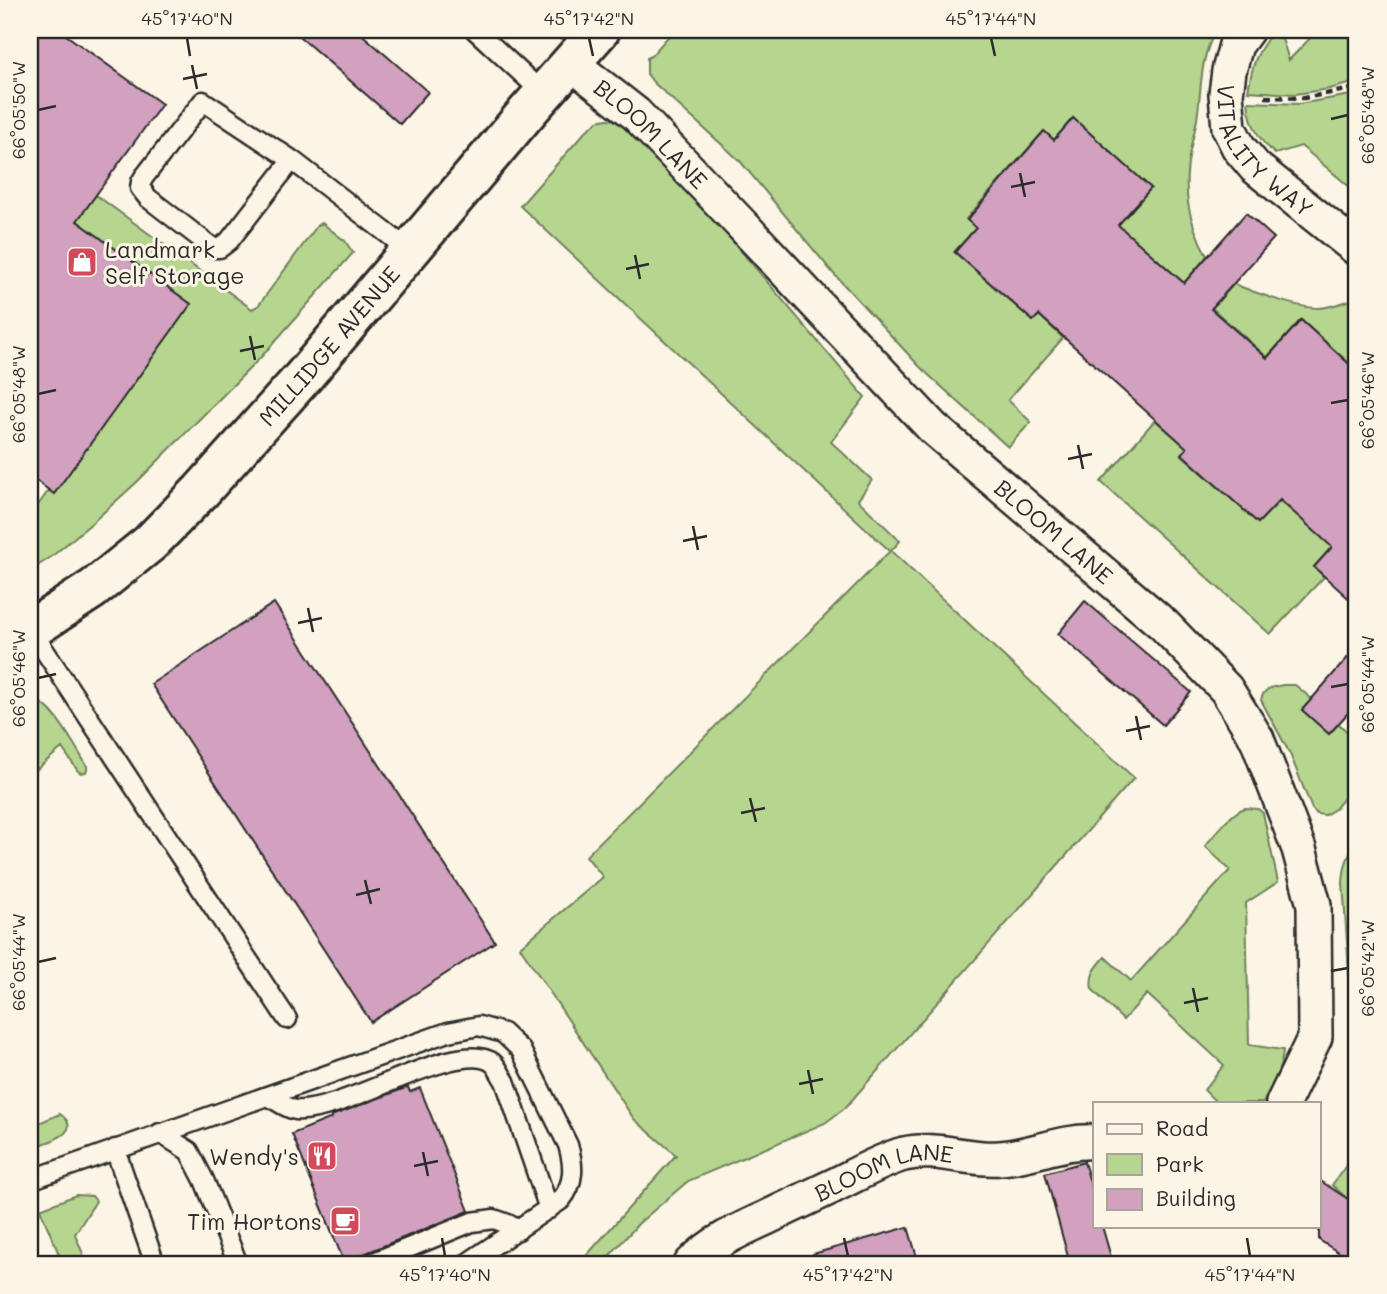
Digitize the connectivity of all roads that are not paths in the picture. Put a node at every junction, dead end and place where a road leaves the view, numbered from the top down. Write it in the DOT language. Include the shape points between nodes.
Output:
graph roads {
  1 [pos="475,30"];
  2 [pos="600,30"];
  3 [pos="1247,30"];
  4 [pos="571,63"];
  5 [pos="544,94"];
  6 [pos="292,160"];
  7 [pos="1357,249"];
  8 [pos="410,251"];
  9 [pos="30,630"];
  10 [pos="287,1020"];
  11 [pos="268,1096"];
  12 [pos="1283,1102"];
  13 [pos="160,1133"];
  14 [pos="1093,1142"];
  15 [pos="115,1150"];
  16 [pos="30,1180"];
  17 [pos="549,1209"];
  18 [pos="518,1230"];
  19 [pos="155,1264"];
  20 [pos="238,1264"];
  21 [pos="369,1264"];
  22 [pos="466,1264"];
  23 [pos="691,1264"];
  1 -- 5 [label="lane"];
  2 -- 4 [label="street, MILLIDGE AVENUE"];
  3 -- 7 [label="street, VITALITY WAY" via="1236,45 1226,94 1229,128 1239,148 1255,167"];
  4 -- 5 [label="street, MILLIDGE AVENUE"];
  4 -- 12 [label="street, BLOOM LANE" via="636,114 933,428 1164,625 1226,689 1257,739 1299,849 1314,905 1315,1037"];
  5 -- 8 [label="street, MILLIDGE AVENUE"];
  6 -- 6 [label="lane" via="220,248 213,248 140,188 203,101"];
  6 -- 8 [label="lane"];
  8 -- 9 [label="street, MILLIDGE AVENUE" via="304,376 150,543 93,589"];
  9 -- 10 [label="lane"];
  11 -- 13 [label="lane"];
  11 -- 17 [label="lane" via="295,1110 327,1107 426,1068 460,1058 481,1058 493,1063 505,1081"];
  11 -- 17 [label="lane" via="448,1032 479,1026 503,1033 521,1051 572,1160 568,1191"];
  13 -- 15 [label="lane"];
  13 -- 20 [label="lane" via="189,1151"];
  14 -- 23 [label="street, BLOOM LANE" via="1000,1158 905,1154 732,1233"];
  15 -- 16 [label="lane"];
  15 -- 19 [label="lane"];
  17 -- 18 [label="lane"];
  18 -- 21 [label="lane" via="494,1219 472,1223"];
  18 -- 22 [label="lane"];
}
